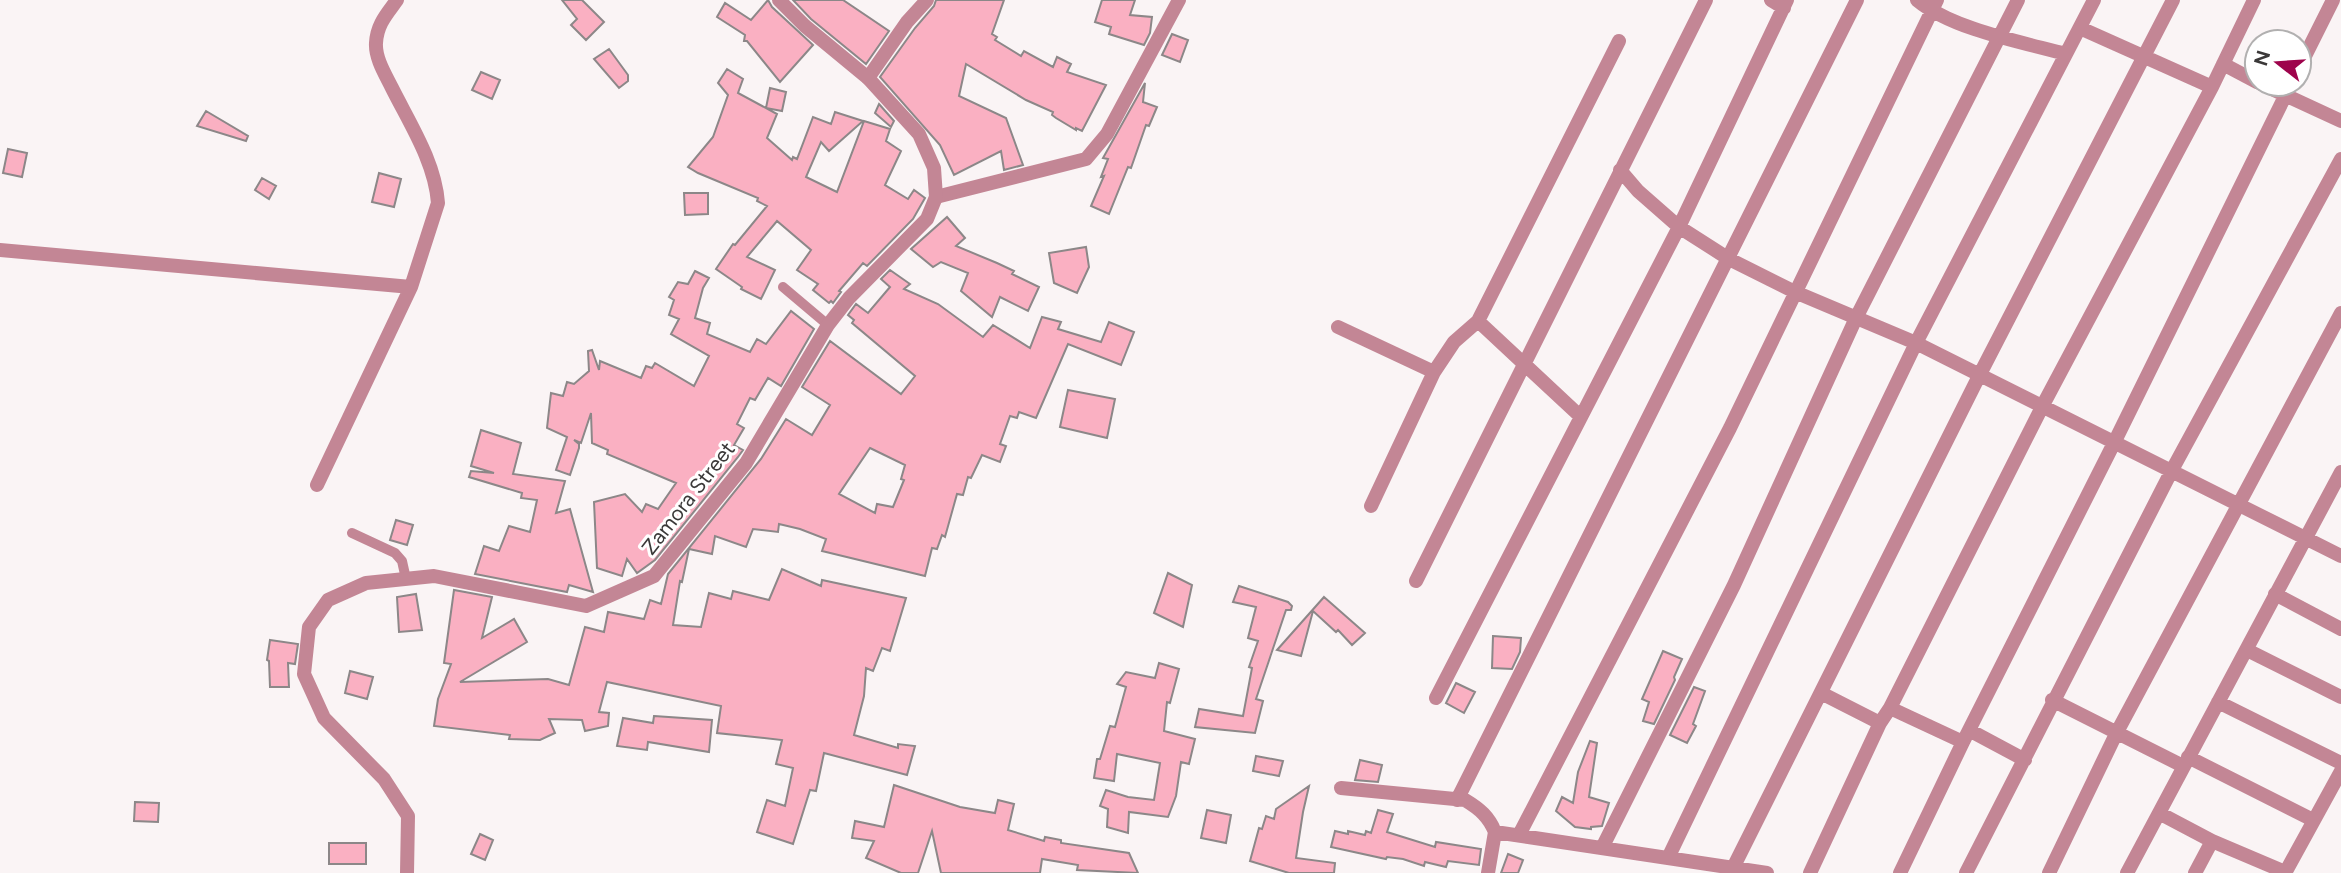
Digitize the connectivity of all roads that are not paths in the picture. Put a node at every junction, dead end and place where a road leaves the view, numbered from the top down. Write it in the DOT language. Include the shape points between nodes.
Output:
graph roads {
  1 [pos="397,0"];
  2 [pos="779,0"];
  3 [pos="928,0"];
  4 [pos="1179,0"];
  5 [pos="1706,0"];
  6 [pos="1770,0"];
  7 [pos="1857,0"];
  8 [pos="1917,0"];
  9 [pos="2018,0"];
  10 [pos="2094,0"];
  11 [pos="2174,0"];
  12 [pos="2254,0"];
  13 [pos="2333,0"];
  14 [pos="1786,4"];
  15 [pos="1934,6"];
  16 [pos="2080,28"];
  17 [pos="2000,36"];
  18 [pos="2313,40"];
  19 [pos="1619,41"];
  20 [pos="2066,54"];
  21 [pos="2146,56"];
  22 [pos="2223,64"];
  23 [pos="2243,75"];
  24 [pos="868,78"];
  25 [pos="2212,88"];
  26 [pos="2284,98"];
  27 [pos="2302,98"];
  28 [pos="2341,121"];
  29 [pos="2341,159"];
  30 [pos="1619,170"];
  31 [pos="936,197"];
  32 [pos="1679,228"];
  33 [pos="0,250"];
  34 [pos="1729,259"];
  35 [pos="411,287"];
  36 [pos="783,287"];
  37 [pos="1795,292"];
  38 [pos="2341,313"];
  39 [pos="1856,318"];
  40 [pos="1478,321"];
  41 [pos="828,325"];
  42 [pos="1338,327"];
  43 [pos="1916,343"];
  44 [pos="1524,364"];
  45 [pos="1434,372"];
  46 [pos="1979,376"];
  47 [pos="2043,405"];
  48 [pos="1581,417"];
  49 [pos="2114,443"];
  50 [pos="2171,472"];
  51 [pos="2341,472"];
  52 [pos="317,485"];
  53 [pos="2337,487"];
  54 [pos="2237,505"];
  55 [pos="1371,506"];
  56 [pos="352,533"];
  57 [pos="2305,538"];
  58 [pos="2341,556"];
  59 [pos="406,579"];
  60 [pos="1416,581"];
  61 [pos="2275,594"];
  62 [pos="2341,629"];
  63 [pos="2247,650"];
  64 [pos="1821,693"];
  65 [pos="2341,697"];
  66 [pos="1436,698"];
  67 [pos="2052,701"];
  68 [pos="2218,702"];
  69 [pos="1890,708"];
  70 [pos="1880,723"];
  71 [pos="2116,734"];
  72 [pos="1966,736"];
  73 [pos="2025,760"];
  74 [pos="2186,762"];
  75 [pos="2341,763"];
  76 [pos="2341,771"];
  77 [pos="1341,788"];
  78 [pos="1457,800"];
  79 [pos="2159,813"];
  80 [pos="2313,820"];
  81 [pos="1495,832"];
  82 [pos="1519,835"];
  83 [pos="2212,841"];
  84 [pos="1602,848"];
  85 [pos="1668,858"];
  86 [pos="1733,868"];
  87 [pos="407,873"];
  88 [pos="1488,873"];
  89 [pos="1767,873"];
  90 [pos="1810,873"];
  91 [pos="1900,873"];
  92 [pos="1966,873"];
  93 [pos="2049,873"];
  94 [pos="2127,873"];
  95 [pos="2195,873"];
  96 [pos="2285,873"];
  1 -- 35 [label="street" via="380,22 375,44 426,158 438,203"];
  2 -- 24 [label="street"];
  3 -- 24 [label="street"];
  4 -- 31 [label="street" via="1107,134 1086,159"];
  5 -- 30 [label="street"];
  6 -- 14 [label="street"];
  7 -- 34 [label="street"];
  8 -- 15 [label="street"];
  9 -- 17 [label="street"];
  10 -- 16 [label="street"];
  11 -- 21 [label="street"];
  12 -- 22 [label="street"];
  13 -- 18 [label="street"];
  14 -- 32 [label="street"];
  15 -- 17 [label="street"];
  15 -- 37 [label="street"];
  16 -- 20 [label="street"];
  16 -- 21 [label="street"];
  17 -- 20 [label="street"];
  17 -- 39 [label="street"];
  19 -- 40 [label="street"];
  20 -- 43 [label="street"];
  21 -- 25 [label="street"];
  21 -- 46 [label="street"];
  22 -- 23 [label="street"];
  22 -- 25 [label="street"];
  24 -- 31 [label="street" via="919,134 934,168"];
  25 -- 47 [label="street"];
  26 -- 49 [label="street"];
  27 -- 28 [label="street"];
  29 -- 50 [label="street"];
  30 -- 32 [label="street"];
  30 -- 44 [label="street"];
  31 -- 41 [label="street, Zamora Street" via="927,219"];
  32 -- 34 [label="street"];
  32 -- 48 [label="street"];
  33 -- 35 [label="street"];
  34 -- 37 [label="street"];
  34 -- 78 [label="street"];
  35 -- 52 [label="street"];
  36 -- 41 [label="lane"];
  37 -- 39 [label="street"];
  37 -- 82 [label="street" via="1730,428"];
  38 -- 54 [label="street"];
  39 -- 43 [label="street"];
  39 -- 84 [label="street" via="1734,585"];
  40 -- 44 [label="street"];
  40 -- 45 [label="street" via="1454,342"];
  41 -- 59 [label="street, Zamora Street" via="746,463 654,576 586,606 434,576"];
  42 -- 45 [label="street"];
  43 -- 46 [label="street"];
  43 -- 85 [label="street"];
  44 -- 48 [label="street"];
  44 -- 60 [label="street"];
  45 -- 55 [label="street"];
  46 -- 47 [label="street"];
  46 -- 64 [label="street"];
  47 -- 49 [label="street"];
  47 -- 69 [label="street"];
  48 -- 66 [label="street"];
  49 -- 50 [label="street"];
  49 -- 72 [label="street"];
  50 -- 54 [label="street"];
  50 -- 67 [label="street"];
  51 -- 53 [label="street"];
  53 -- 57 [label="street"];
  54 -- 57 [label="street"];
  54 -- 71 [label="street"];
  56 -- 59 [label="lane" via="395,553"];
  57 -- 58 [label="street"];
  57 -- 61 [label="street"];
  59 -- 87 [label="street, Zamora Street" via="366,583 328,600 309,627 304,674 324,718 384,779 408,816"];
  61 -- 62 [label="street"];
  61 -- 63 [label="street"];
  63 -- 65 [label="street"];
  63 -- 68 [label="street"];
  64 -- 70 [label="street"];
  64 -- 86 [label="street"];
  67 -- 71 [label="street"];
  67 -- 73 [label="street"];
  68 -- 74 [label="street"];
  68 -- 75 [label="street"];
  69 -- 70 [label="street"];
  69 -- 72 [label="street"];
  70 -- 90 [label="street"];
  71 -- 74 [label="street"];
  71 -- 93 [label="street"];
  72 -- 73 [label="street"];
  72 -- 91 [label="street"];
  73 -- 92 [label="street"];
  74 -- 79 [label="street"];
  74 -- 80 [label="street"];
  76 -- 80 [label="street"];
  77 -- 78 [label="street"];
  78 -- 81 [label="street" via="1479,808"];
  79 -- 83 [label="street"];
  79 -- 94 [label="street"];
  80 -- 96 [label="street"];
  81 -- 82 [label="street"];
  81 -- 88 [label="street"];
  82 -- 84 [label="street"];
  83 -- 95 [label="street"];
  83 -- 96 [label="street"];
  84 -- 85 [label="street"];
  85 -- 86 [label="street"];
  86 -- 89 [label="street"];
}
